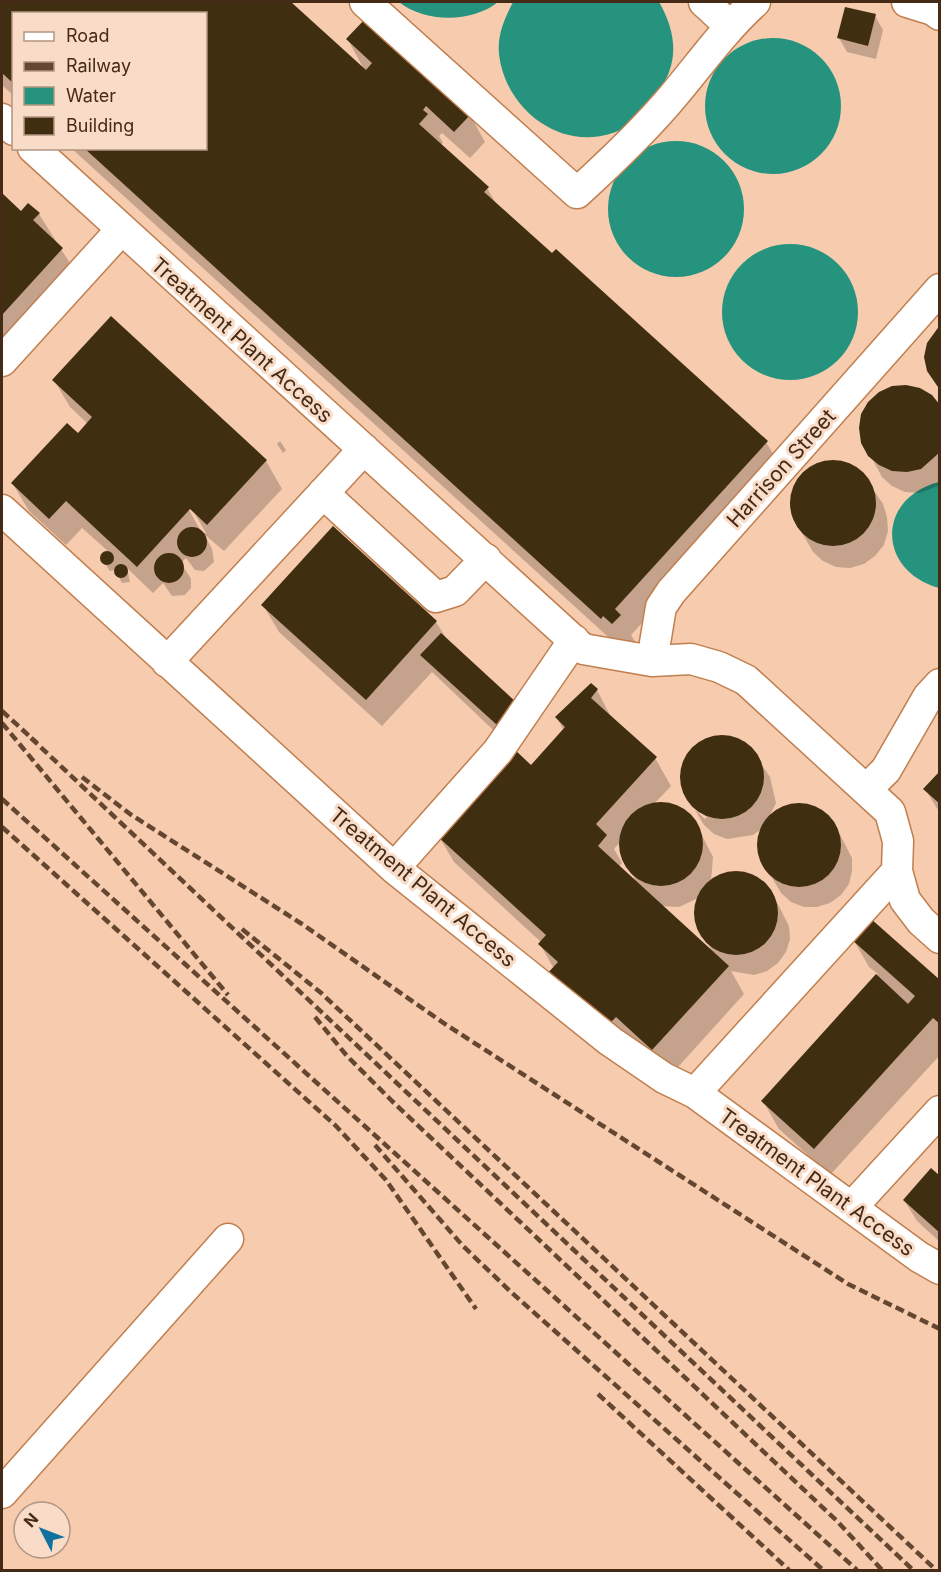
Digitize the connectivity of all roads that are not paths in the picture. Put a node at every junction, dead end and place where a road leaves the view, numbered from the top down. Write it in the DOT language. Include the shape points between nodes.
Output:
graph roads {
  1 [pos="365,2"];
  2 [pos="704,2"];
  3 [pos="755,2"];
  4 [pos="907,2"];
  5 [pos="939,15"];
  6 [pos="730,26"];
  7 [pos="35,150"];
  8 [pos="121,230"];
  9 [pos="939,289"];
  10 [pos="2,361"];
  11 [pos="364,449"];
  12 [pos="323,493"];
  13 [pos="2,510"];
  14 [pos="486,559"];
  15 [pos="574,640"];
  16 [pos="652,661"];
  17 [pos="167,662"];
  18 [pos="939,684"];
  19 [pos="866,790"];
  20 [pos="394,867"];
  21 [pos="897,871"];
  22 [pos="939,938"];
  23 [pos="695,1093"];
  24 [pos="939,1111"];
  25 [pos="852,1207"];
  26 [pos="228,1239"];
  27 [pos="939,1269"];
  28 [pos="2,1493"];
  1 -- 6 [label="lane" via="577,193 674,95"];
  2 -- 6 [label="lane"];
  3 -- 6 [label="lane"];
  4 -- 5 [label="lane"];
  7 -- 8 [label="lane, Treatment Plant Access"];
  8 -- 10 [label="lane"];
  8 -- 11 [label="lane, Treatment Plant Access"];
  9 -- 16 [label="lane, Harrison Street" via="671,592 661,607"];
  11 -- 12 [label="lane"];
  11 -- 14 [label="lane, Treatment Plant Access"];
  12 -- 14 [label="lane" via="436,597 455,591"];
  12 -- 17 [label="lane"];
  13 -- 17 [label="lane, Treatment Plant Access"];
  14 -- 15 [label="lane, Treatment Plant Access"];
  15 -- 16 [label="lane, Treatment Plant Access" via="583,649"];
  15 -- 20 [label="lane" via="498,751"];
  16 -- 19 [label="lane, Treatment Plant Access" via="691,659 746,680"];
  17 -- 20 [label="lane, Treatment Plant Access"];
  18 -- 19 [label="lane" via="886,770"];
  19 -- 21 [label="lane, Treatment Plant Access" via="890,812 898,841"];
  20 -- 23 [label="lane, Treatment Plant Access" via="610,1041 664,1078"];
  21 -- 22 [label="lane, Treatment Plant Access" via="905,900"];
  21 -- 23 [label="lane"];
  23 -- 25 [label="lane, Treatment Plant Access"];
  24 -- 25 [label="lane"];
  25 -- 27 [label="lane, Treatment Plant Access"];
  26 -- 28 [label="lane"];
}
